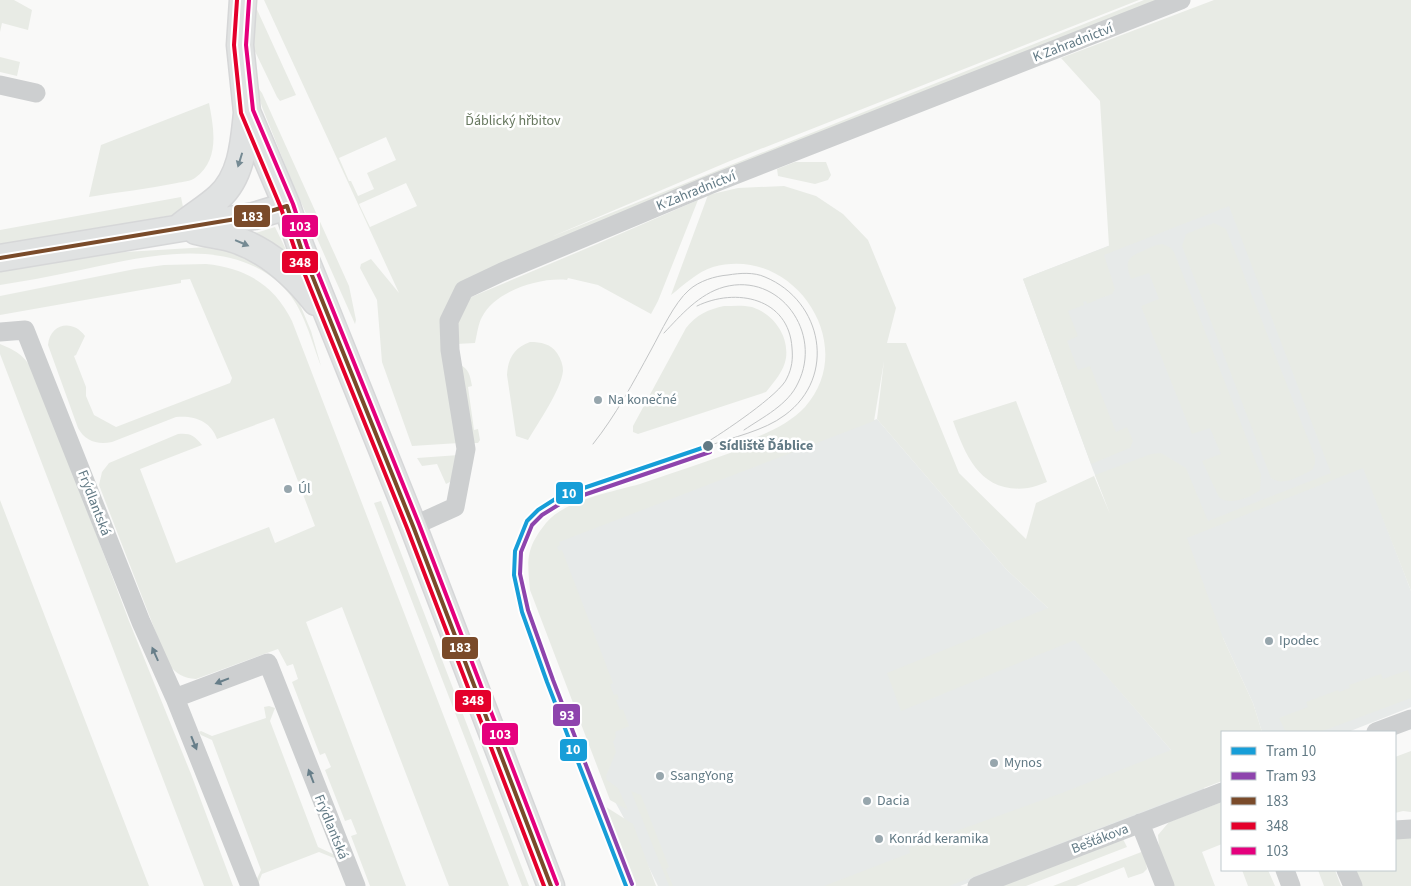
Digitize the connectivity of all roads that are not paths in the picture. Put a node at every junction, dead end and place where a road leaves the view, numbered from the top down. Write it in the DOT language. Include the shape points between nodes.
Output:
graph roads {
  1 [pos="243,0"];
  2 [pos="1181,0"];
  3 [pos="0,85"];
  4 [pos="36,93"];
  5 [pos="247,112"];
  6 [pos="287,206"];
  7 [pos="178,229"];
  8 [pos="0,258"];
  9 [pos="330,320"];
  10 [pos="0,332"];
  11 [pos="414,526"];
  12 [pos="175,698"];
  13 [pos="1411,719"];
  14 [pos="1379,731"];
  15 [pos="1221,792"];
  16 [pos="1140,823"];
  17 [pos="1411,829"];
  18 [pos="1396,830"];
  19 [pos="1285,871"];
  20 [pos="1346,871"];
  21 [pos="250,886"];
  22 [pos="356,886"];
  23 [pos="551,886"];
  24 [pos="977,886"];
  25 [pos="1165,886"];
  26 [pos="1291,886"];
  27 [pos="1353,886"];
  1 -- 5 [label="main road" via="240,46"];
  2 -- 11 [label="street, K Zahradnictví" via="707,186 464,290 449,320 450,350 466,449 455,507"];
  3 -- 4 [label="street"];
  5 -- 6 [label="main road"];
  5 -- 7 [label="main road, one-way" via="242,154 232,180 220,197"];
  6 -- 7 [label="main road" via="254,216"];
  6 -- 9 [label="main road"];
  7 -- 8 [label="main road"];
  7 -- 9 [label="main road, one-way" via="231,239 259,250 305,288"];
  9 -- 11 [label="main road"];
  12 -- 10 [label="street, Frýdlantská, one-way" via="141,622 25,330"];
  11 -- 23 [label="main road"];
  12 -- 21 [label="street, Frýdlantská, one-way"];
  22 -- 12 [label="street, Frýdlantská, one-way" via="268,663"];
  13 -- 14 [label="street"];
  15 -- 16 [label="street, Bešťákova"];
  16 -- 24 [label="street, Bešťákova"];
  16 -- 25 [label="street"];
  17 -- 18 [label="street"];
  19 -- 26 [label="street"];
  20 -- 27 [label="street"];
}
